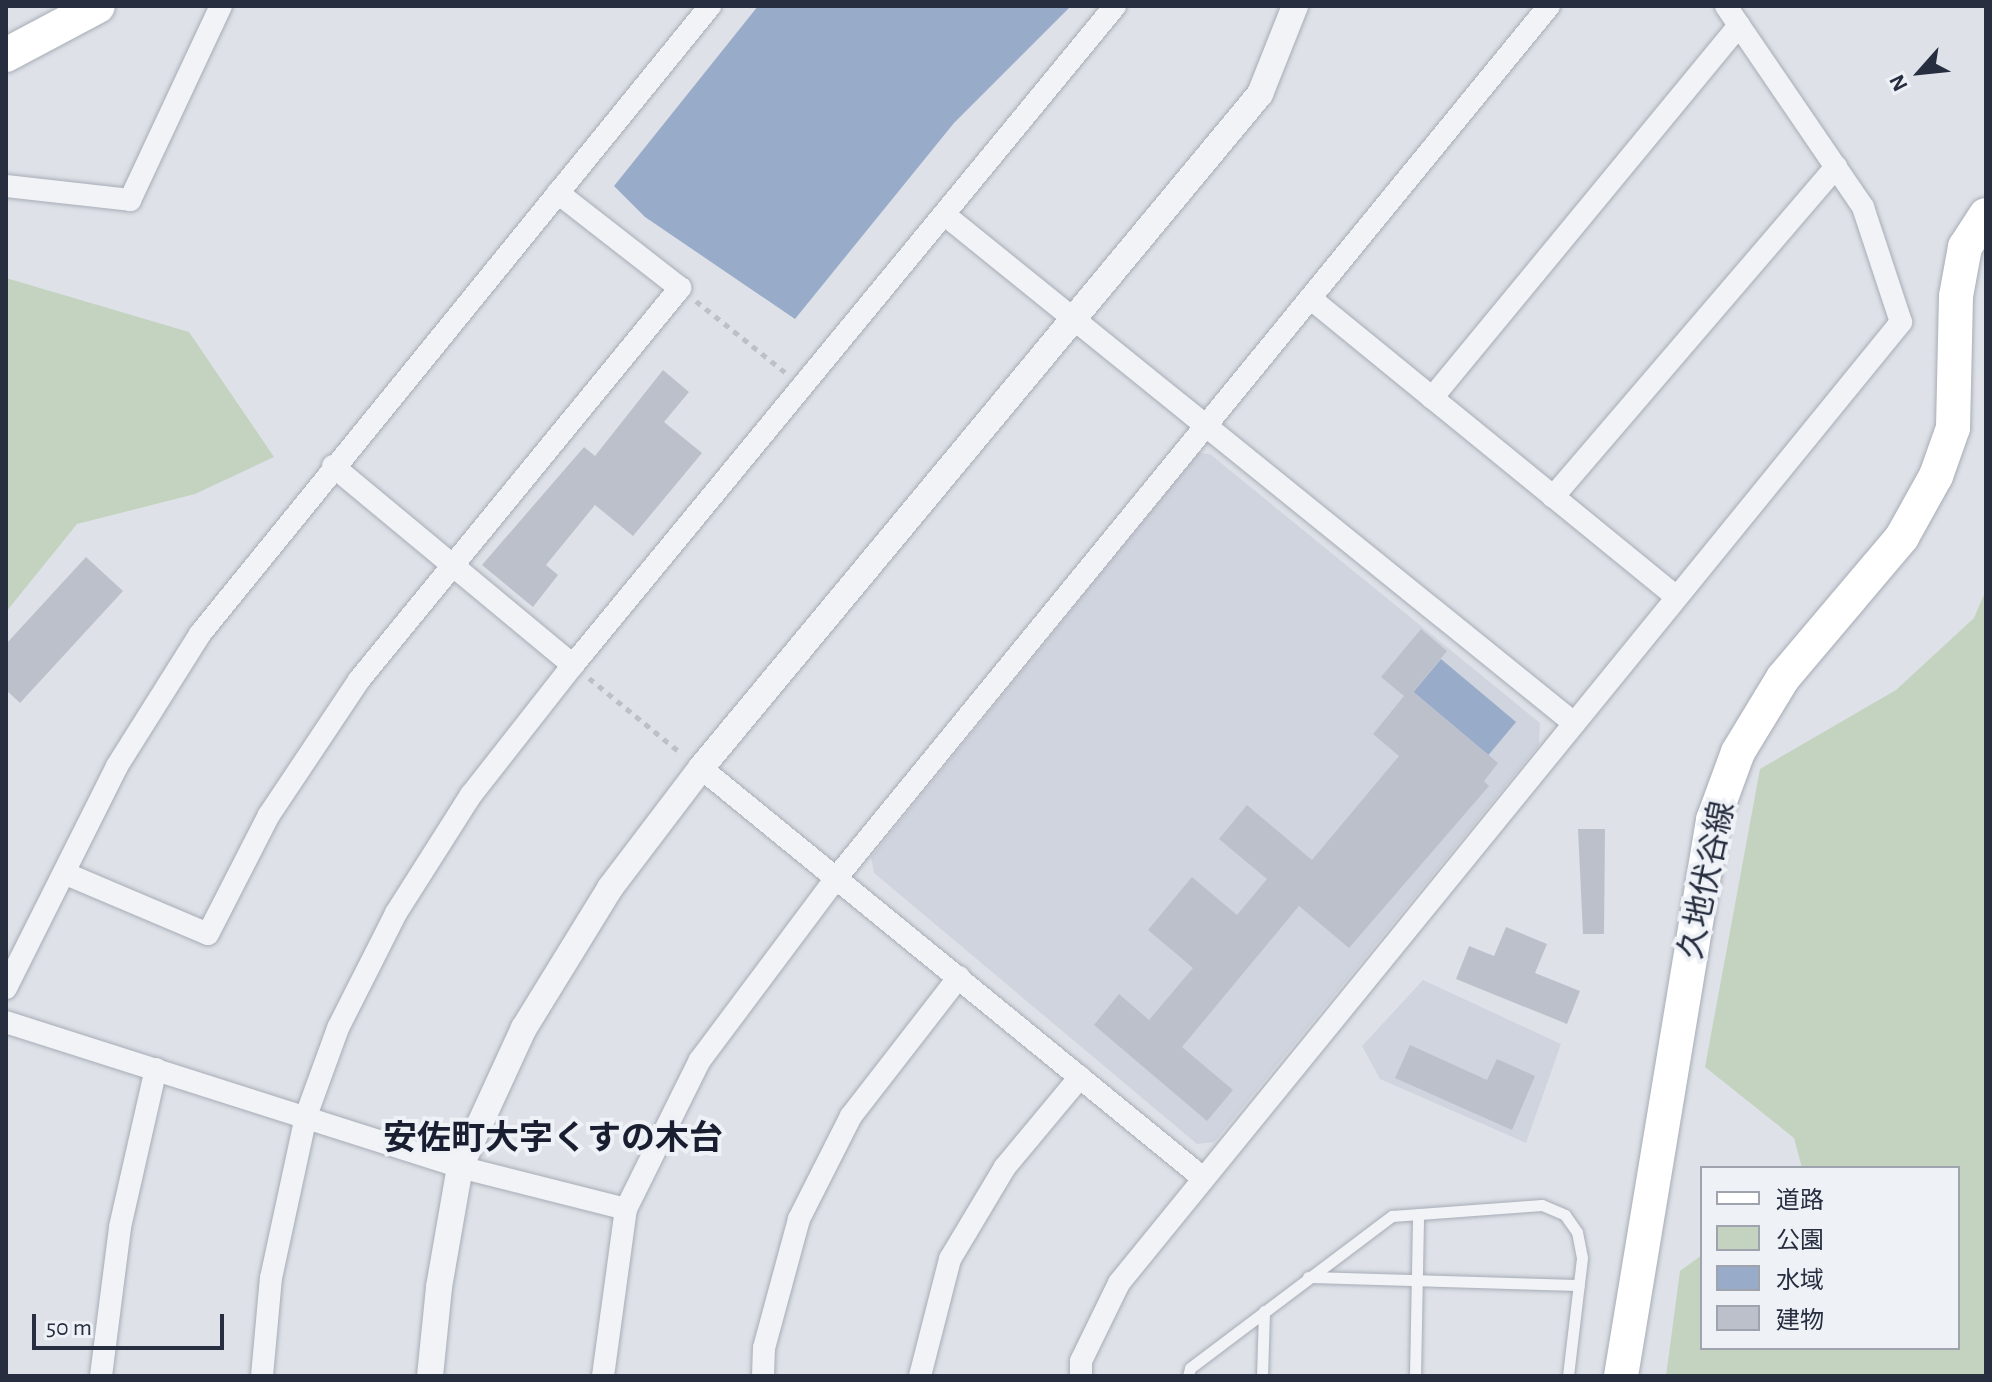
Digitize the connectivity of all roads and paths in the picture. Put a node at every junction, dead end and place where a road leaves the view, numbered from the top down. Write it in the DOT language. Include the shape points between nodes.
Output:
graph roads {
  1 [pos="98,6"];
  2 [pos="221,6"];
  3 [pos="710,6"];
  4 [pos="1115,6"];
  5 [pos="1295,6"];
  6 [pos="1549,6"];
  7 [pos="1726,6"];
  8 [pos="1739,25"];
  9 [pos="6,55"];
  10 [pos="1836,167"];
  11 [pos="6,186"];
  12 [pos="558,193"];
  13 [pos="945,215"];
  14 [pos="1986,215"];
  15 [pos="690,297"];
  16 [pos="1310,298"];
  17 [pos="1076,319"];
  18 [pos="794,379"];
  19 [pos="1432,398"];
  20 [pos="1207,423"];
  21 [pos="333,466"];
  22 [pos="1553,497"];
  23 [pos="454,566"];
  24 [pos="1677,597"];
  25 [pos="579,670"];
  26 [pos="1574,723"];
  27 [pos="694,763"];
  28 [pos="64,873"];
  29 [pos="837,877"];
  30 [pos="959,977"];
  31 [pos="6,988"];
  32 [pos="6,1022"];
  33 [pos="156,1069"];
  34 [pos="1080,1077"];
  35 [pos="306,1116"];
  36 [pos="460,1167"];
  37 [pos="1203,1178"];
  38 [pos="626,1209"];
  39 [pos="1418,1214"];
  40 [pos="1308,1277"];
  41 [pos="1416,1280"];
  42 [pos="1579,1285"];
  43 [pos="1264,1311"];
  44 [pos="101,1376"];
  45 [pos="262,1376"];
  46 [pos="430,1376"];
  47 [pos="603,1376"];
  48 [pos="763,1376"];
  49 [pos="920,1376"];
  50 [pos="1081,1376"];
  51 [pos="1188,1376"];
  52 [pos="1262,1376"];
  53 [pos="1415,1376"];
  54 [pos="1568,1376"];
  55 [pos="1621,1376"];
  1 -- 9 [label="main road"];
  2 -- 11 [label="street" via="130,200"];
  3 -- 12 [label="street"];
  4 -- 13 [label="street"];
  5 -- 17 [label="street" via="1260,94"];
  6 -- 16 [label="street"];
  7 -- 8 [label="street"];
  8 -- 10 [label="street"];
  8 -- 19 [label="street"];
  10 -- 22 [label="street"];
  10 -- 24 [label="street" via="1863,207 1901,322"];
  12 -- 21 [label="street"];
  12 -- 23 [label="street" via="680,288"];
  13 -- 17 [label="street"];
  13 -- 25 [label="street"];
  14 -- 55 [label="main road, 久地伏谷線" via="1965,247 1958,284 1953,428 1936,476 1902,537 1783,678 1738,752 1713,820"];
  15 -- 18 [label="path"];
  16 -- 19 [label="street"];
  16 -- 20 [label="street"];
  17 -- 20 [label="street"];
  17 -- 27 [label="street"];
  19 -- 22 [label="street"];
  20 -- 26 [label="street"];
  20 -- 29 [label="street"];
  21 -- 23 [label="street"];
  21 -- 28 [label="street" via="200,634 117,766"];
  22 -- 24 [label="street"];
  23 -- 25 [label="street"];
  23 -- 28 [label="street" via="351,693 269,815 208,934"];
  24 -- 26 [label="street"];
  25 -- 27 [label="path"];
  25 -- 35 [label="street" via="471,795 396,913 338,1028"];
  26 -- 37 [label="street"];
  27 -- 29 [label="street"];
  27 -- 36 [label="street" via="524,1028"];
  28 -- 31 [label="street"];
  29 -- 30 [label="street"];
  29 -- 38 [label="street" via="700,1060"];
  30 -- 34 [label="street"];
  30 -- 48 [label="street" via="851,1116 799,1219 764,1348"];
  32 -- 33 [label="street"];
  33 -- 35 [label="street"];
  33 -- 44 [label="street" via="120,1227"];
  34 -- 37 [label="street"];
  34 -- 49 [label="street" via="1005,1167 950,1259"];
  35 -- 36 [label="street"];
  35 -- 45 [label="street" via="271,1278"];
  36 -- 38 [label="street"];
  36 -- 46 [label="street"];
  37 -- 50 [label="street" via="1119,1283 1081,1361"];
  38 -- 47 [label="street"];
  39 -- 40 [label="lane" via="1392,1216 1376,1224"];
  39 -- 41 [label="lane"];
  39 -- 42 [label="lane" via="1542,1205 1565,1215 1580,1245"];
  40 -- 41 [label="lane"];
  40 -- 43 [label="lane"];
  41 -- 42 [label="lane"];
  41 -- 53 [label="lane"];
  42 -- 54 [label="lane"];
  43 -- 51 [label="lane" via="1190,1368"];
  43 -- 52 [label="lane"];
}
